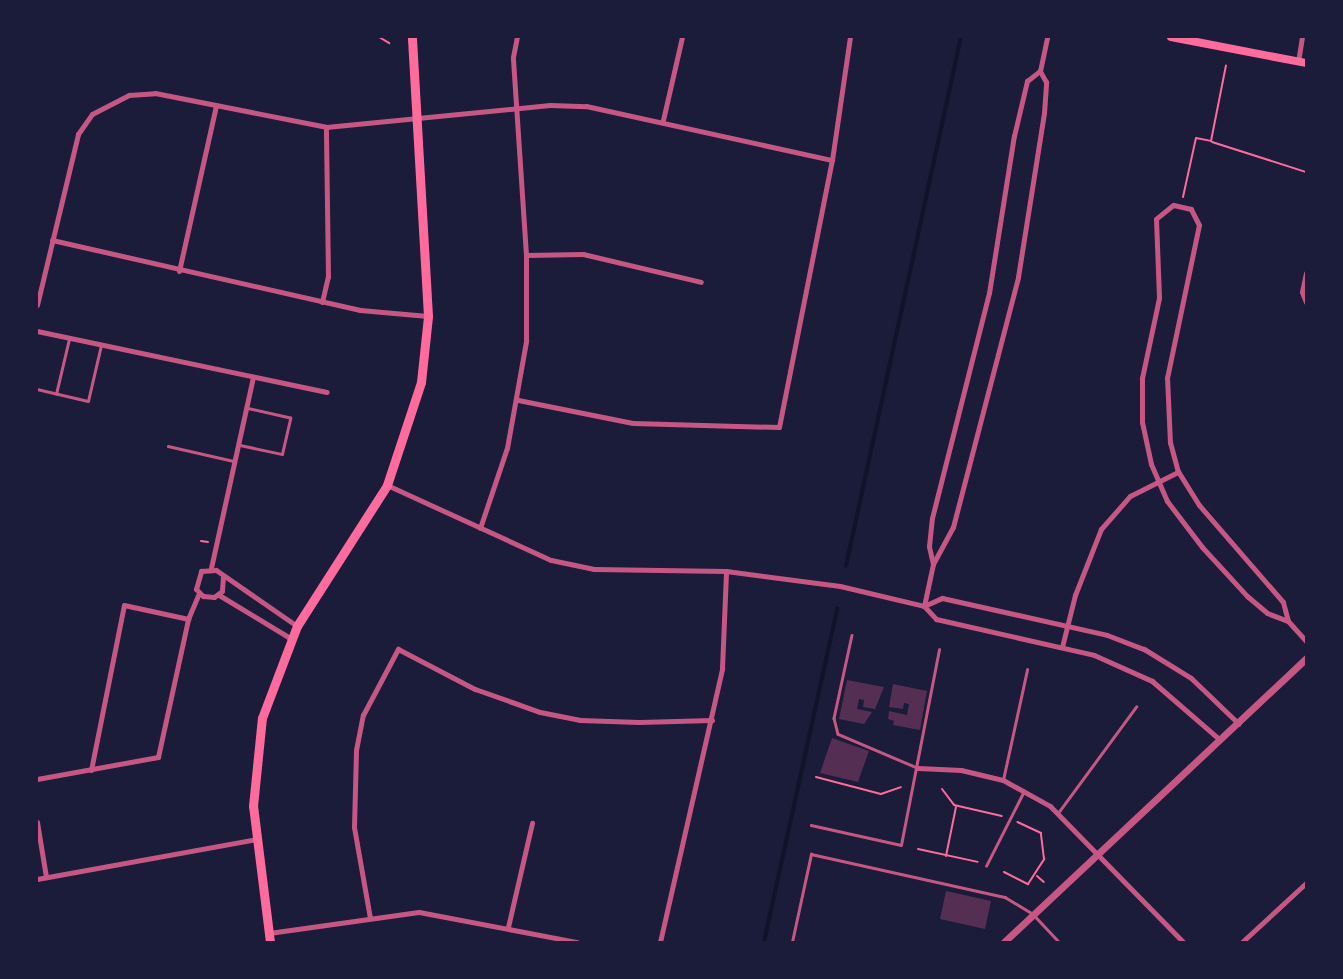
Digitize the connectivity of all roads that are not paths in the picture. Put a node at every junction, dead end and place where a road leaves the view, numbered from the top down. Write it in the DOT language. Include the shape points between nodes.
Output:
graph roads {
  1 [pos="412,37"];
  2 [pos="517,37"];
  3 [pos="681,37"];
  4 [pos="850,37"];
  5 [pos="1047,37"];
  6 [pos="1171,37"];
  7 [pos="1302,37"];
  8 [pos="1302,63"];
  9 [pos="1040,71"];
  10 [pos="216,105"];
  11 [pos="515,110"];
  12 [pos="414,118"];
  13 [pos="663,120"];
  14 [pos="326,127"];
  15 [pos="832,160"];
  16 [pos="52,240"];
  17 [pos="526,255"];
  18 [pos="179,271"];
  19 [pos="1306,273"];
  20 [pos="701,282"];
  21 [pos="322,302"];
  22 [pos="1306,302"];
  23 [pos="37,305"];
  24 [pos="428,316"];
  25 [pos="37,331"];
  26 [pos="70,338"];
  27 [pos="101,345"];
  28 [pos="253,377"];
  29 [pos="37,389"];
  30 [pos="327,392"];
  31 [pos="56,394"];
  32 [pos="518,400"];
  33 [pos="246,408"];
  34 [pos="238,445"];
  35 [pos="168,446"];
  36 [pos="234,461"];
  37 [pos="1178,472"];
  38 [pos="1157,481"];
  39 [pos="387,485"];
  40 [pos="480,528"];
  41 [pos="933,564"];
  42 [pos="211,568"];
  43 [pos="726,571"];
  44 [pos="223,576"];
  45 [pos="199,593"];
  46 [pos="219,595"];
  47 [pos="924,606"];
  48 [pos="188,619"];
  49 [pos="1288,621"];
  50 [pos="297,625"];
  51 [pos="1068,625"];
  52 [pos="852,635"];
  53 [pos="290,638"];
  54 [pos="1306,641"];
  55 [pos="1062,647"];
  56 [pos="939,650"];
  57 [pos="1306,658"];
  58 [pos="1027,670"];
  59 [pos="1136,707"];
  60 [pos="712,720"];
  61 [pos="1238,724"];
  62 [pos="1220,740"];
  63 [pos="918,768"];
  64 [pos="91,770"];
  65 [pos="37,779"];
  66 [pos="1003,780"];
  67 [pos="1024,791"];
  68 [pos="1058,813"];
  69 [pos="37,822"];
  70 [pos="533,823"];
  71 [pos="811,825"];
  72 [pos="257,839"];
  73 [pos="1096,852"];
  74 [pos="986,866"];
  75 [pos="46,877"];
  76 [pos="37,879"];
  77 [pos="1306,883"];
  78 [pos="1033,914"];
  79 [pos="370,918"];
  80 [pos="508,927"];
  81 [pos="269,938"];
  82 [pos="577,942"];
  83 [pos="660,942"];
  84 [pos="792,942"];
  85 [pos="1004,942"];
  86 [pos="1059,942"];
  87 [pos="1183,942"];
  88 [pos="1242,942"];
  1 -- 12 [label="main road"];
  2 -- 11 [label="street"];
  3 -- 13 [label="street"];
  4 -- 15 [label="street"];
  5 -- 9 [label="street"];
  6 -- 8 [label="main road"];
  7 -- 8 [label="street"];
  9 -- 41 [label="street" via="1046,82 1044,113 1018,277 953,527"];
  9 -- 41 [label="street" via="1027,81 1014,136 989,293 932,518 929,546"];
  10 -- 14 [label="street"];
  10 -- 16 [label="street" via="155,93 129,95 92,114 69,160"];
  10 -- 18 [label="street"];
  11 -- 12 [label="street"];
  11 -- 13 [label="street" via="586,106"];
  11 -- 17 [label="street"];
  12 -- 14 [label="street"];
  12 -- 24 [label="main road"];
  13 -- 15 [label="street"];
  14 -- 21 [label="street" via="328,277"];
  15 -- 32 [label="street" via="779,427 633,423"];
  16 -- 18 [label="street"];
  16 -- 23 [label="street"];
  17 -- 20 [label="street" via="583,254"];
  17 -- 32 [label="street" via="526,341"];
  18 -- 21 [label="street"];
  19 -- 22 [label="street" via="1302,292"];
  21 -- 24 [label="street"];
  24 -- 39 [label="main road" via="421,383"];
  25 -- 26 [label="street"];
  26 -- 27 [label="street"];
  26 -- 31 [label="lane"];
  27 -- 28 [label="street"];
  27 -- 31 [label="lane" via="88,401"];
  28 -- 30 [label="street"];
  28 -- 33 [label="street"];
  29 -- 31 [label="lane"];
  32 -- 40 [label="street"];
  33 -- 34 [label="street"];
  33 -- 34 [label="lane" via="290,418 282,454"];
  34 -- 36 [label="street"];
  35 -- 36 [label="lane"];
  36 -- 42 [label="street"];
  37 -- 38 [label="street"];
  37 -- 38 [label="street" via="1165,396 1199,225 1191,209 1179,205 1165,209 1156,219 1159,298 1142,378 1142,422"];
  37 -- 49 [label="street" via="1199,505 1283,602"];
  38 -- 49 [label="street" via="1178,520 1217,564 1267,613"];
  38 -- 51 [label="street" via="1130,496 1101,529"];
  39 -- 40 [label="street"];
  39 -- 50 [label="main road"];
  40 -- 43 [label="street" via="551,560 594,569"];
  41 -- 47 [label="street"];
  42 -- 44 [label="street"];
  42 -- 45 [label="street" via="195,579"];
  43 -- 47 [label="street" via="840,586"];
  43 -- 60 [label="street" via="722,667"];
  44 -- 46 [label="street"];
  44 -- 50 [label="street"];
  45 -- 46 [label="street" via="208,598"];
  45 -- 48 [label="street"];
  46 -- 53 [label="street"];
  47 -- 51 [label="street" via="943,598"];
  47 -- 55 [label="street" via="936,619"];
  48 -- 64 [label="street" via="158,757"];
  48 -- 64 [label="street" via="124,605"];
  49 -- 54 [label="street"];
  50 -- 53 [label="main road"];
  51 -- 55 [label="street"];
  51 -- 61 [label="street" via="1107,635 1165,661 1191,678"];
  52 -- 63 [label="lane" via="834,718 838,734"];
  53 -- 72 [label="main road" via="270,690 255,752"];
  55 -- 62 [label="street" via="1126,667 1152,681"];
  56 -- 63 [label="lane"];
  57 -- 61 [label="street"];
  58 -- 66 [label="lane"];
  59 -- 68 [label="lane"];
  60 -- 79 [label="street" via="616,721 540,712 475,689 398,649 363,715 356,750 354,827"];
  60 -- 83 [label="street"];
  61 -- 62 [label="street"];
  62 -- 73 [label="street"];
  63 -- 66 [label="street"];
  63 -- 71 [label="lane" via="901,845"];
  64 -- 65 [label="street"];
  66 -- 67 [label="street"];
  67 -- 68 [label="street"];
  67 -- 74 [label="lane"];
  68 -- 73 [label="street"];
  69 -- 75 [label="street"];
  70 -- 80 [label="street"];
  72 -- 75 [label="street"];
  72 -- 81 [label="main road"];
  73 -- 78 [label="street"];
  73 -- 87 [label="street"];
  75 -- 76 [label="street"];
  77 -- 88 [label="street"];
  78 -- 84 [label="lane" via="997,894 811,854"];
  78 -- 85 [label="street"];
  78 -- 86 [label="lane"];
  79 -- 80 [label="street" via="419,912"];
  79 -- 81 [label="street"];
  80 -- 82 [label="street"];
}
